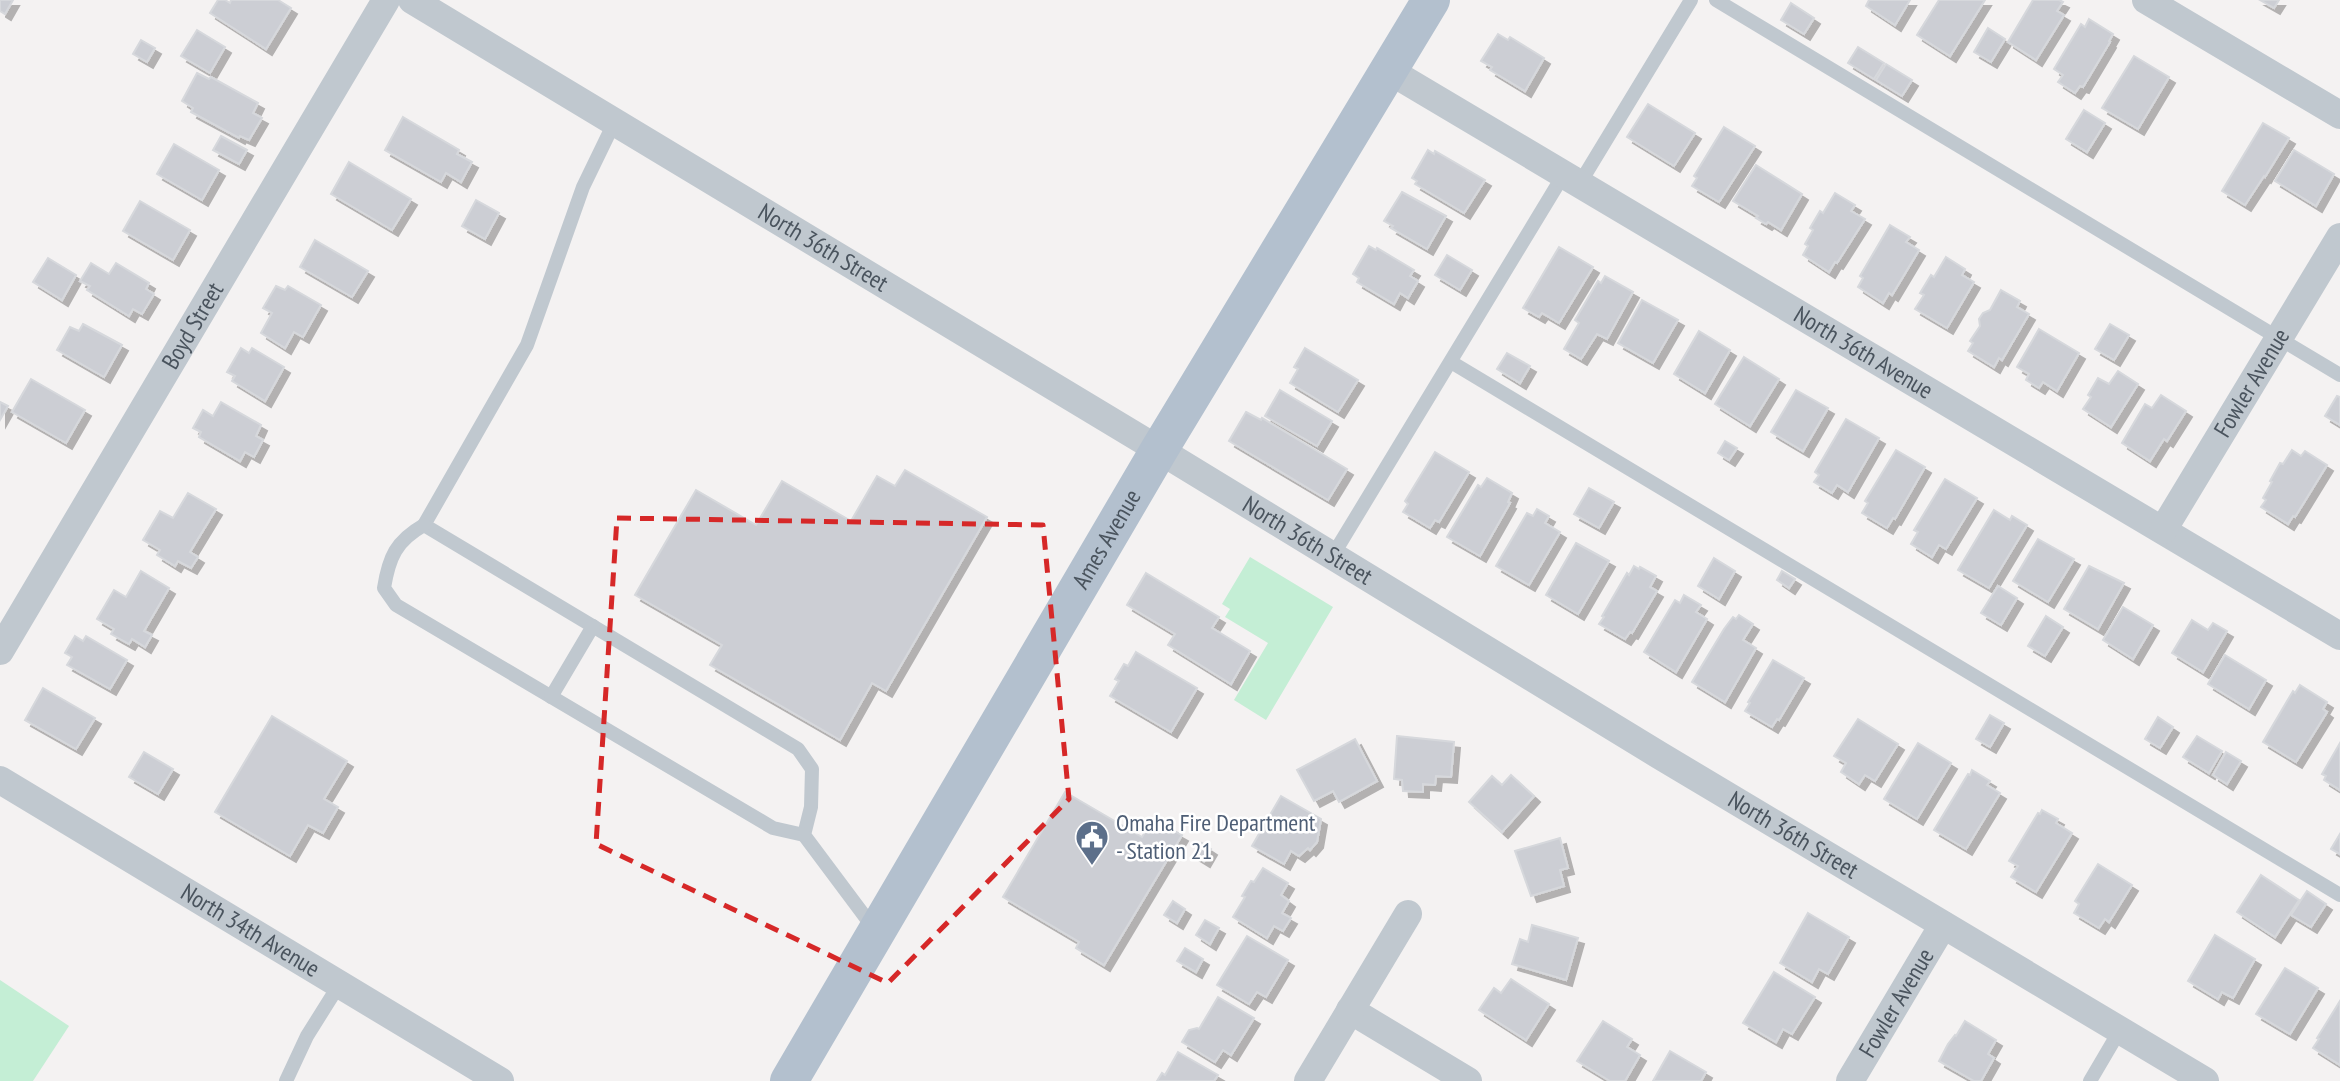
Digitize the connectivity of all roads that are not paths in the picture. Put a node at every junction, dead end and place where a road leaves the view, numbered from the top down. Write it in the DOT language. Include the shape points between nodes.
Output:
graph roads {
  1 [pos="386,0"];
  2 [pos="412,0"];
  3 [pos="1432,0"];
  4 [pos="1691,0"];
  5 [pos="1716,0"];
  6 [pos="2146,0"];
  7 [pos="1388,70"];
  8 [pos="2340,115"];
  9 [pos="614,123"];
  10 [pos="1572,179"];
  11 [pos="2340,237"];
  12 [pos="2279,338"];
  13 [pos="1451,362"];
  14 [pos="2340,375"];
  15 [pos="1159,450"];
  16 [pos="424,525"];
  17 [pos="2163,530"];
  18 [pos="1333,555"];
  19 [pos="593,626"];
  20 [pos="2340,636"];
  21 [pos="0,651"];
  22 [pos="551,697"];
  23 [pos="0,780"];
  24 [pos="804,835"];
  25 [pos="2340,895"];
  26 [pos="1408,914"];
  27 [pos="1943,925"];
  28 [pos="876,931"];
  29 [pos="339,985"];
  30 [pos="1350,1010"];
  31 [pos="2120,1030"];
  32 [pos="286,1081"];
  33 [pos="500,1081"];
  34 [pos="789,1081"];
  35 [pos="1308,1081"];
  36 [pos="1468,1081"];
  37 [pos="1850,1081"];
  38 [pos="2090,1081"];
  39 [pos="2205,1081"];
  1 -- 21 [label="street, Boyd Street"];
  2 -- 9 [label="street, North 36th Street"];
  3 -- 7 [label="main road, Ames Avenue"];
  4 -- 10 [label="lane"];
  5 -- 12 [label="lane"];
  6 -- 8 [label="street"];
  7 -- 10 [label="street, North 36th Avenue"];
  7 -- 15 [label="main road, Ames Avenue"];
  9 -- 15 [label="street, North 36th Street"];
  9 -- 16 [label="lane" via="583,187 527,345"];
  10 -- 13 [label="lane"];
  10 -- 17 [label="street, North 36th Avenue"];
  11 -- 12 [label="street, Fowler Avenue"];
  12 -- 14 [label="lane"];
  12 -- 17 [label="street, Fowler Avenue"];
  13 -- 18 [label="lane"];
  13 -- 25 [label="lane"];
  15 -- 18 [label="street, North 36th Street"];
  15 -- 28 [label="main road, Ames Avenue"];
  16 -- 19 [label="lane"];
  16 -- 22 [label="lane" via="407,535 389,562 384,588 396,605"];
  17 -- 20 [label="street, North 36th Avenue"];
  18 -- 27 [label="street, North 36th Street"];
  19 -- 22 [label="lane"];
  19 -- 24 [label="lane" via="798,749 812,769 811,807"];
  22 -- 24 [label="lane" via="773,828"];
  23 -- 29 [label="street, North 34th Avenue"];
  24 -- 28 [label="lane"];
  26 -- 30 [label="street"];
  27 -- 31 [label="street, North 36th Street"];
  27 -- 37 [label="street, Fowler Avenue"];
  28 -- 34 [label="main road, Ames Avenue"];
  29 -- 32 [label="lane"];
  29 -- 33 [label="street, North 34th Avenue"];
  30 -- 35 [label="street"];
  30 -- 36 [label="street"];
  31 -- 38 [label="lane"];
  31 -- 39 [label="street, North 36th Street"];
}
